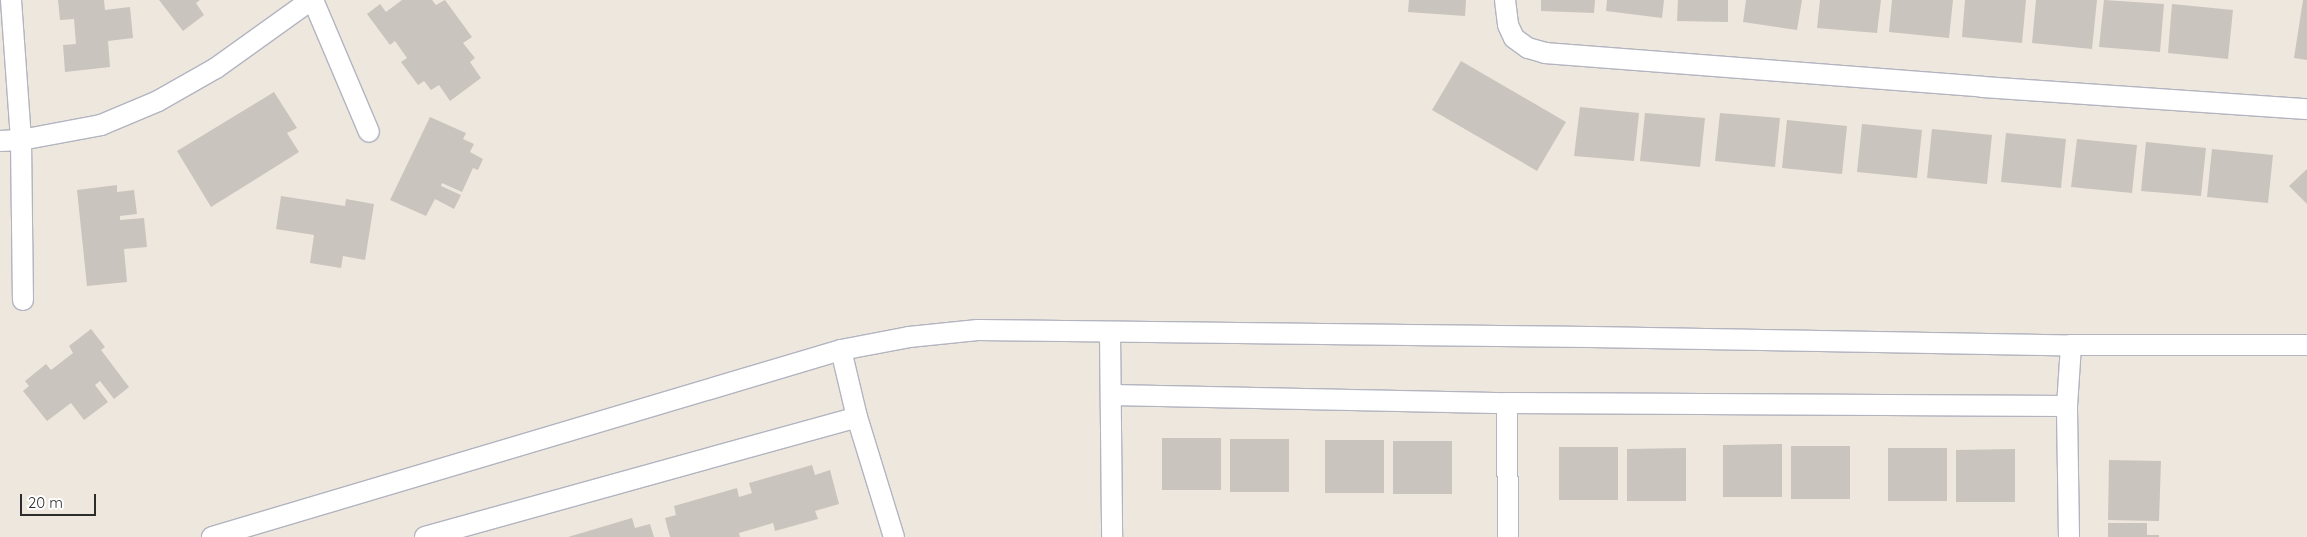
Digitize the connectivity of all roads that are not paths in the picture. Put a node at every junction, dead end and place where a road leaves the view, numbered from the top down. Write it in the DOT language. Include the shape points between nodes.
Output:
graph roads {
  1 [pos="11,0"];
  2 [pos="312,0"];
  3 [pos="1505,0"];
  4 [pos="2307,109"];
  5 [pos="369,132"];
  6 [pos="21,140"];
  7 [pos="0,141"];
  8 [pos="23,300"];
  9 [pos="1110,332"];
  10 [pos="2071,345"];
  11 [pos="2307,345"];
  12 [pos="842,350"];
  13 [pos="1112,395"];
  14 [pos="1507,403"];
  15 [pos="2067,406"];
  16 [pos="857,416"];
  17 [pos="450,534"];
  18 [pos="212,537"];
  19 [pos="425,537"];
  20 [pos="894,537"];
  21 [pos="1112,537"];
  22 [pos="1508,537"];
  23 [pos="2069,537"];
  1 -- 6 [label="street"];
  2 -- 5 [label="street"];
  2 -- 6 [label="street" via="216,68 158,101 101,124"];
  3 -- 4 [label="street" via="1508,25 1514,38 1528,48 1545,53"];
  6 -- 7 [label="street"];
  6 -- 8 [label="street"];
  9 -- 10 [label="street"];
  9 -- 12 [label="street" via="978,330 909,337"];
  9 -- 13 [label="street"];
  10 -- 11 [label="street"];
  10 -- 15 [label="street"];
  12 -- 16 [label="street"];
  12 -- 18 [label="street"];
  13 -- 14 [label="street"];
  13 -- 21 [label="street"];
  14 -- 15 [label="street"];
  14 -- 22 [label="street"];
  15 -- 23 [label="street"];
  16 -- 17 [label="street"];
  16 -- 20 [label="street"];
  17 -- 19 [label="street"];
}
